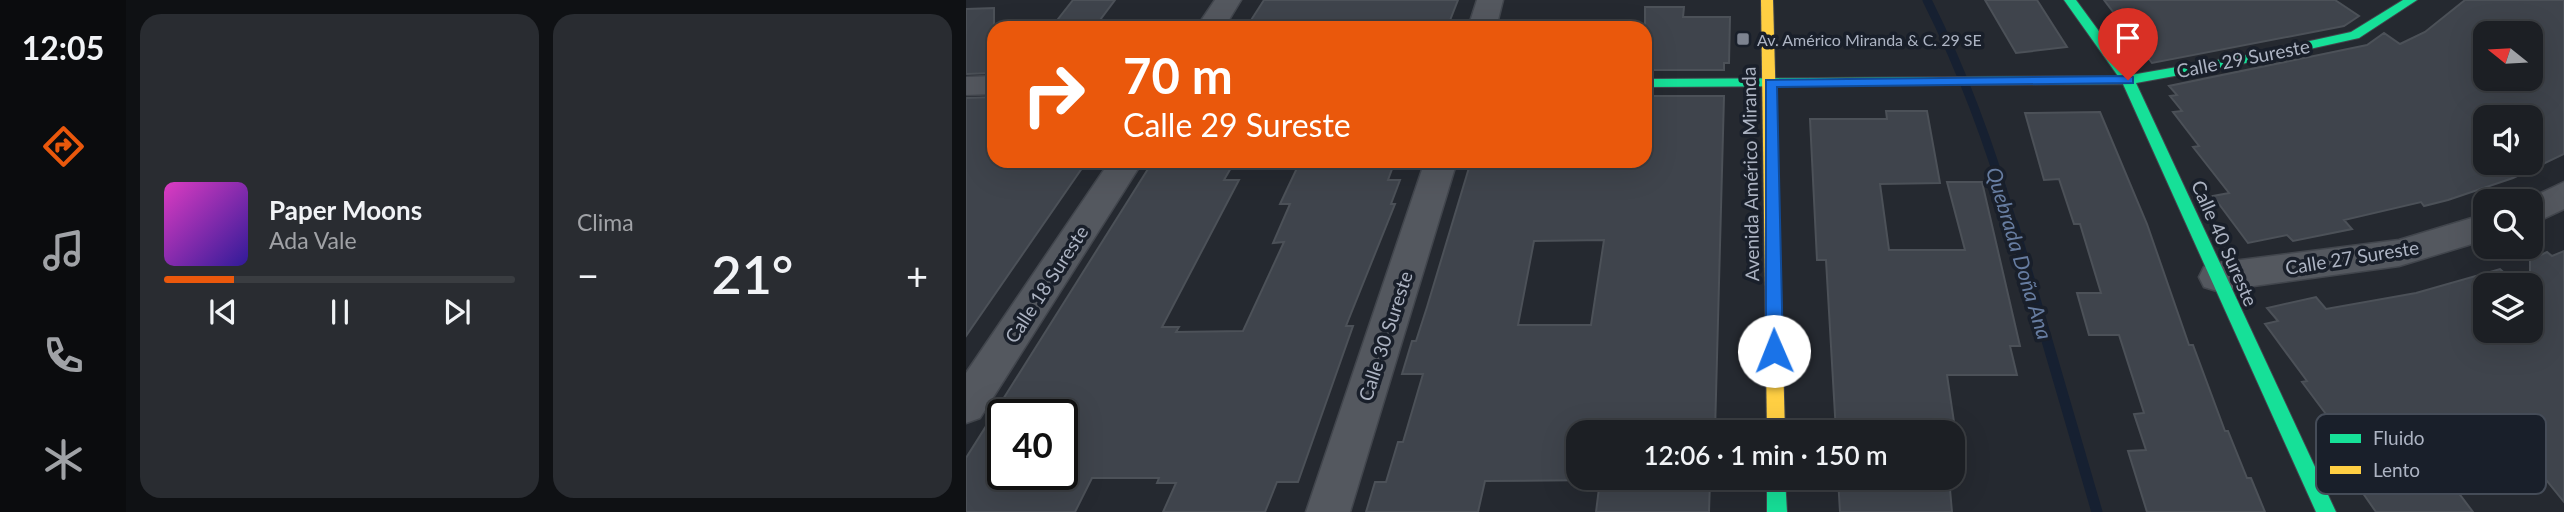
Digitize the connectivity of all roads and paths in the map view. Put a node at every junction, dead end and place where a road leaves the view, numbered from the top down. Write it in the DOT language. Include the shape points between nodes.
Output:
graph roads {
  1 [pos="1228,0"];
  2 [pos="1490,0"];
  3 [pos="1767,0"];
  4 [pos="2070,0"];
  5 [pos="2411,0"];
  6 [pos="1214,21"];
  7 [pos="1484,21"];
  8 [pos="2128,80"];
  9 [pos="1652,83"];
  10 [pos="1770,83"];
  11 [pos="966,86"];
  12 [pos="987,86"];
  13 [pos="1122,168"];
  14 [pos="1439,168"];
  15 [pos="2564,194"];
  16 [pos="2543,206"];
  17 [pos="2473,231"];
  18 [pos="2217,277"];
  19 [pos="966,406"];
  20 [pos="1776,420"];
  21 [pos="1776,490"];
  22 [pos="2316,490"];
  23 [pos="2318,494"];
  24 [pos="1328,512"];
  25 [pos="1777,512"];
  26 [pos="2326,512"];
  1 -- 6 [label="street"];
  2 -- 7 [label="street"];
  3 -- 10 [label="street, Avenida Américo Miranda"];
  4 -- 8 [label="street, Calle 40 Sureste"];
  5 -- 8 [label="street, Calle 29 Sureste" via="2355,35"];
  8 -- 10 [label="street, Calle 29 Sureste"];
  8 -- 18 [label="street, Calle 40 Sureste"];
  9 -- 10 [label="street, Calle 29 Sureste"];
  10 -- 20 [label="street, Avenida Américo Miranda"];
  11 -- 12 [label="street"];
  13 -- 19 [label="street, Calle 18 Sureste"];
  14 -- 24 [label="street, Calle 30 Sureste"];
  15 -- 16 [label="street"];
  17 -- 18 [label="street, Calle 27 Sureste" via="2399,253"];
  18 -- 22 [label="street, Calle 40 Sureste"];
  21 -- 25 [label="street"];
  23 -- 26 [label="street, Calle 40 Sureste"];
}
